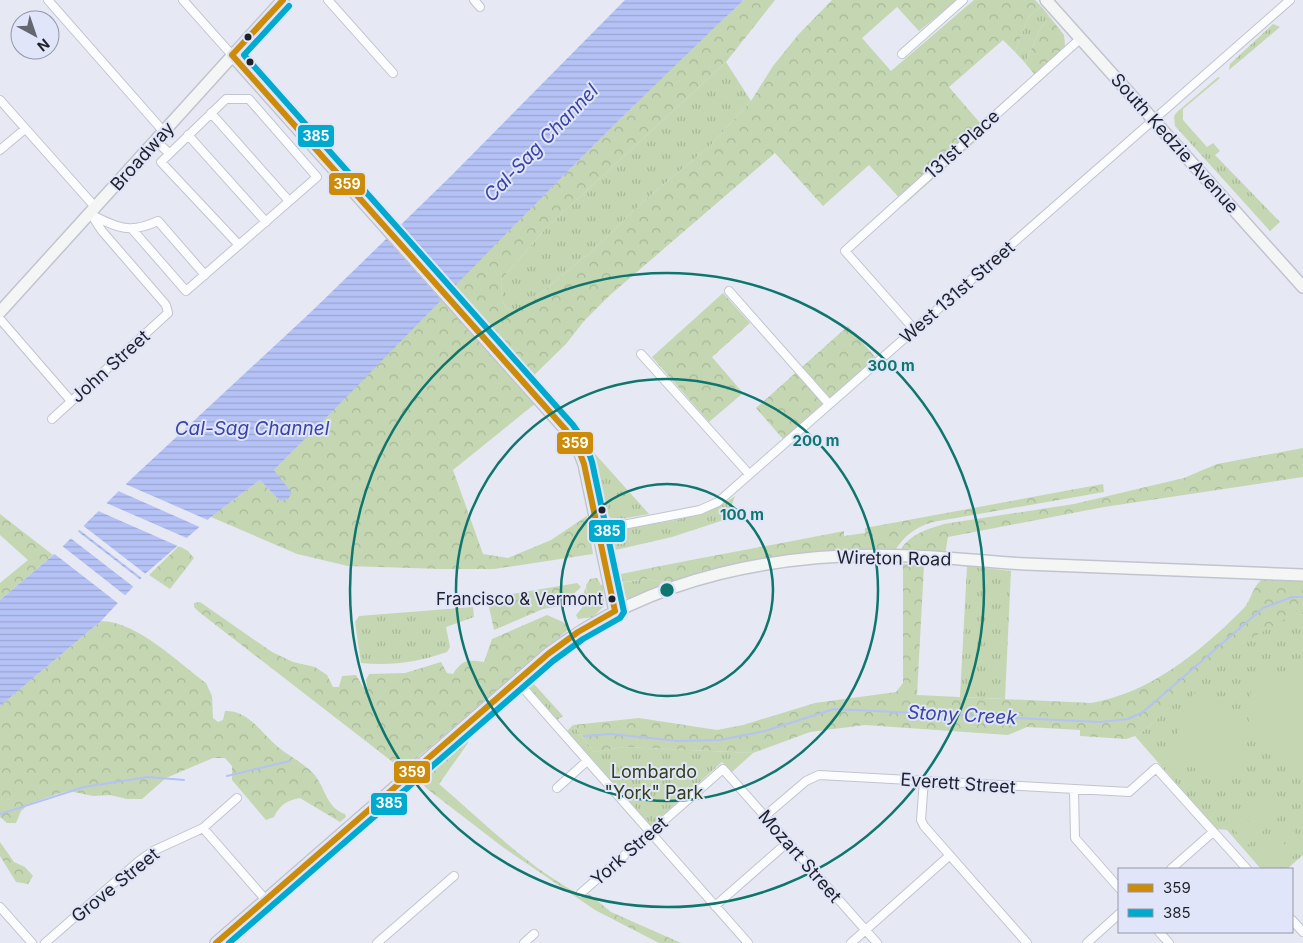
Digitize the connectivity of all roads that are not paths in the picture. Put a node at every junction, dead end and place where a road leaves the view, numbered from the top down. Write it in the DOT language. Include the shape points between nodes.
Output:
graph roads {
  1 [pos="48,0"];
  2 [pos="183,0"];
  3 [pos="282,0"];
  4 [pos="328,0"];
  5 [pos="474,0"];
  6 [pos="963,0"];
  7 [pos="1046,0"];
  8 [pos="1290,0"];
  9 [pos="480,7"];
  10 [pos="1081,38"];
  11 [pos="902,54"];
  12 [pos="232,55"];
  13 [pos="393,73"];
  14 [pos="0,100"];
  15 [pos="211,113"];
  16 [pos="1153,120"];
  17 [pos="24,129"];
  18 [pos="188,135"];
  19 [pos="160,136"];
  20 [pos="0,150"];
  21 [pos="169,154"];
  22 [pos="290,201"];
  23 [pos="93,211"];
  24 [pos="266,222"];
  25 [pos="132,229"];
  26 [pos="239,245"];
  27 [pos="205,275"];
  28 [pos="1303,287"];
  29 [pos="728,291"];
  30 [pos="0,312"];
  31 [pos="0,319"];
  32 [pos="914,329"];
  33 [pos="641,354"];
  34 [pos="71,401"];
  35 [pos="829,404"];
  36 [pos="52,419"];
  37 [pos="749,474"];
  38 [pos="597,530"];
  39 [pos="1303,575"];
  40 [pos="615,611"];
  41 [pos="516,681"];
  42 [pos="587,761"];
  43 [pos="723,769"];
  44 [pos="924,780"];
  45 [pos="557,788"];
  46 [pos="1074,790"];
  47 [pos="236,798"];
  48 [pos="765,816"];
  49 [pos="203,828"];
  50 [pos="1213,832"];
  51 [pos="650,833"];
  52 [pos="788,842"];
  53 [pos="948,856"];
  54 [pos="1171,868"];
  55 [pos="1246,868"];
  56 [pos="454,876"];
  57 [pos="1118,887"];
  58 [pos="581,893"];
  59 [pos="266,900"];
  60 [pos="715,906"];
  61 [pos="0,907"];
  62 [pos="1118,915"];
  63 [pos="1293,921"];
  64 [pos="865,930"];
  65 [pos="1303,932"];
  66 [pos="1160,933"];
  67 [pos="534,934"];
  68 [pos="32,943"];
  69 [pos="45,943"];
  70 [pos="216,943"];
  71 [pos="376,943"];
  72 [pos="524,943"];
  73 [pos="748,943"];
  74 [pos="851,943"];
  75 [pos="877,943"];
  76 [pos="1027,943"];
  77 [pos="1087,943"];
  78 [pos="1169,943"];
  1 -- 19 [label="street"];
  2 -- 12 [label="street"];
  3 -- 12 [label="street, Broadway"];
  4 -- 13 [label="street"];
  5 -- 9 [label="street"];
  6 -- 11 [label="street"];
  7 -- 10 [label="street, South Kedzie Avenue"];
  8 -- 16 [label="street, West 131st Street"];
  10 -- 16 [label="street, South Kedzie Avenue"];
  10 -- 32 [label="street, 131st Place" via="845,251"];
  12 -- 19 [label="street, Broadway"];
  12 -- 38 [label="street" via="566,430 584,464"];
  14 -- 17 [label="street"];
  15 -- 18 [label="street"];
  15 -- 22 [label="street"];
  15 -- 22 [label="street" via="226,100 249,99 317,177"];
  16 -- 28 [label="street, South Kedzie Avenue"];
  16 -- 32 [label="street, West 131st Street"];
  17 -- 20 [label="street"];
  17 -- 23 [label="street"];
  18 -- 21 [label="street"];
  18 -- 24 [label="street"];
  19 -- 21 [label="street"];
  19 -- 23 [label="street, Broadway"];
  21 -- 26 [label="street" via="161,162"];
  22 -- 24 [label="street"];
  23 -- 25 [label="street" via="118,227"];
  23 -- 30 [label="street, Broadway"];
  23 -- 34 [label="street, John Street" via="102,231 166,305 168,313"];
  24 -- 26 [label="street"];
  25 -- 27 [label="street" via="158,221"];
  25 -- 27 [label="street" via="186,291"];
  26 -- 27 [label="street"];
  29 -- 35 [label="street"];
  31 -- 34 [label="street"];
  32 -- 35 [label="street, West 131st Street"];
  33 -- 37 [label="street"];
  34 -- 36 [label="street, John Street"];
  35 -- 37 [label="street, West 131st Street"];
  37 -- 38 [label="street, West 131st Street" via="709,507"];
  38 -- 40 [label="street"];
  39 -- 40 [label="street, Wireton Road" via="909,556 810,557 735,568 701,577"];
  40 -- 41 [label="street, Wireton Road" via="563,643"];
  41 -- 42 [label="street"];
  41 -- 59 [label="street, Wireton Road"];
  42 -- 45 [label="street"];
  42 -- 51 [label="street"];
  43 -- 48 [label="street, Mozart Street"];
  43 -- 51 [label="street, York Street"];
  44 -- 46 [label="street, Everett Street"];
  44 -- 48 [label="street, Everett Street" via="820,775 806,781"];
  44 -- 53 [label="street" via="921,820"];
  46 -- 50 [label="street, Everett Street" via="1129,792 1156,768"];
  46 -- 57 [label="street" via="1074,838"];
  47 -- 49 [label="street, Grove Street"];
  48 -- 52 [label="street, Mozart Street"];
  49 -- 59 [label="street"];
  49 -- 69 [label="street, Grove Street" via="153,851"];
  50 -- 54 [label="street"];
  50 -- 55 [label="street"];
  51 -- 58 [label="street, York Street"];
  51 -- 60 [label="street"];
  52 -- 60 [label="street"];
  52 -- 64 [label="street, Mozart Street"];
  53 -- 64 [label="street"];
  53 -- 76 [label="street"];
  56 -- 71 [label="street"];
  59 -- 70 [label="street, Wireton Road"];
  60 -- 73 [label="street"];
  61 -- 68 [label="street"];
  62 -- 77 [label="street"];
  63 -- 65 [label="street"];
  64 -- 74 [label="street"];
  64 -- 75 [label="street, Mozart Street"];
  66 -- 78 [label="street"];
  67 -- 72 [label="street"];
}
